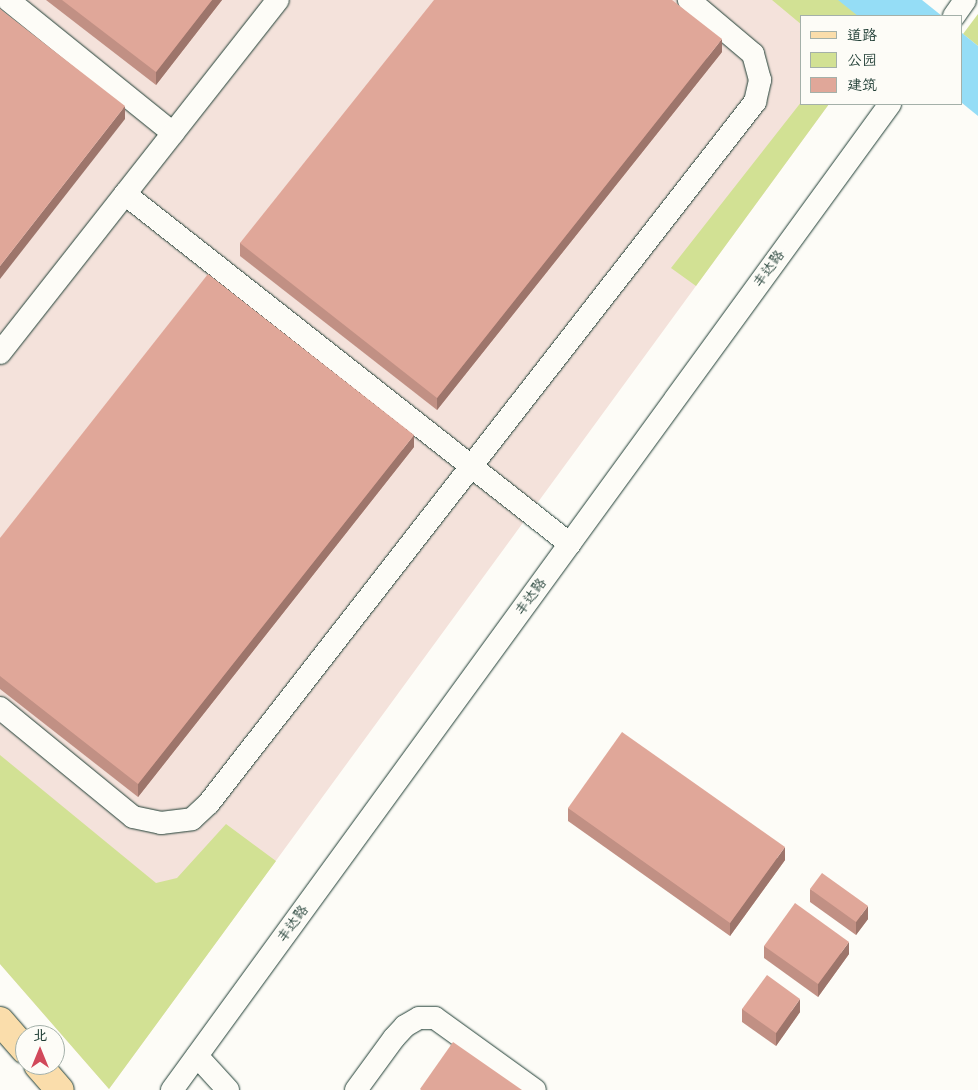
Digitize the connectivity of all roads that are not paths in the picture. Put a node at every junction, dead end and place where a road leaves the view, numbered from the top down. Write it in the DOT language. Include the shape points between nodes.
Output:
graph roads {
  1 [pos="8,0"];
  2 [pos="278,0"];
  3 [pos="689,0"];
  4 [pos="965,0"];
  5 [pos="955,15"];
  6 [pos="889,105"];
  7 [pos="174,133"];
  8 [pos="125,194"];
  9 [pos="0,353"];
  10 [pos="469,466"];
  11 [pos="570,544"];
  12 [pos="0,708"];
  13 [pos="0,1021"];
  14 [pos="15,1038"];
  15 [pos="197,1056"];
  16 [pos="47,1075"];
  17 [pos="60,1090"];
  18 [pos="172,1090"];
  19 [pos="228,1090"];
  20 [pos="356,1090"];
  21 [pos="535,1090"];
  1 -- 7 [label="street"];
  2 -- 7 [label="street"];
  3 -- 10 [label="street" via="753,54 760,80 755,102"];
  4 -- 5 [label="street"];
  6 -- 11 [label="street, 丰达路"];
  7 -- 8 [label="street"];
  8 -- 9 [label="street"];
  8 -- 10 [label="street"];
  10 -- 11 [label="street"];
  10 -- 12 [label="street" via="209,803 192,819 161,823 133,817"];
  11 -- 15 [label="street, 丰达路"];
  13 -- 14 [label="main road"];
  15 -- 18 [label="street, 丰达路"];
  15 -- 19 [label="street"];
  16 -- 17 [label="main road"];
  20 -- 21 [label="street" via="405,1026 419,1018 435,1018"];
}
